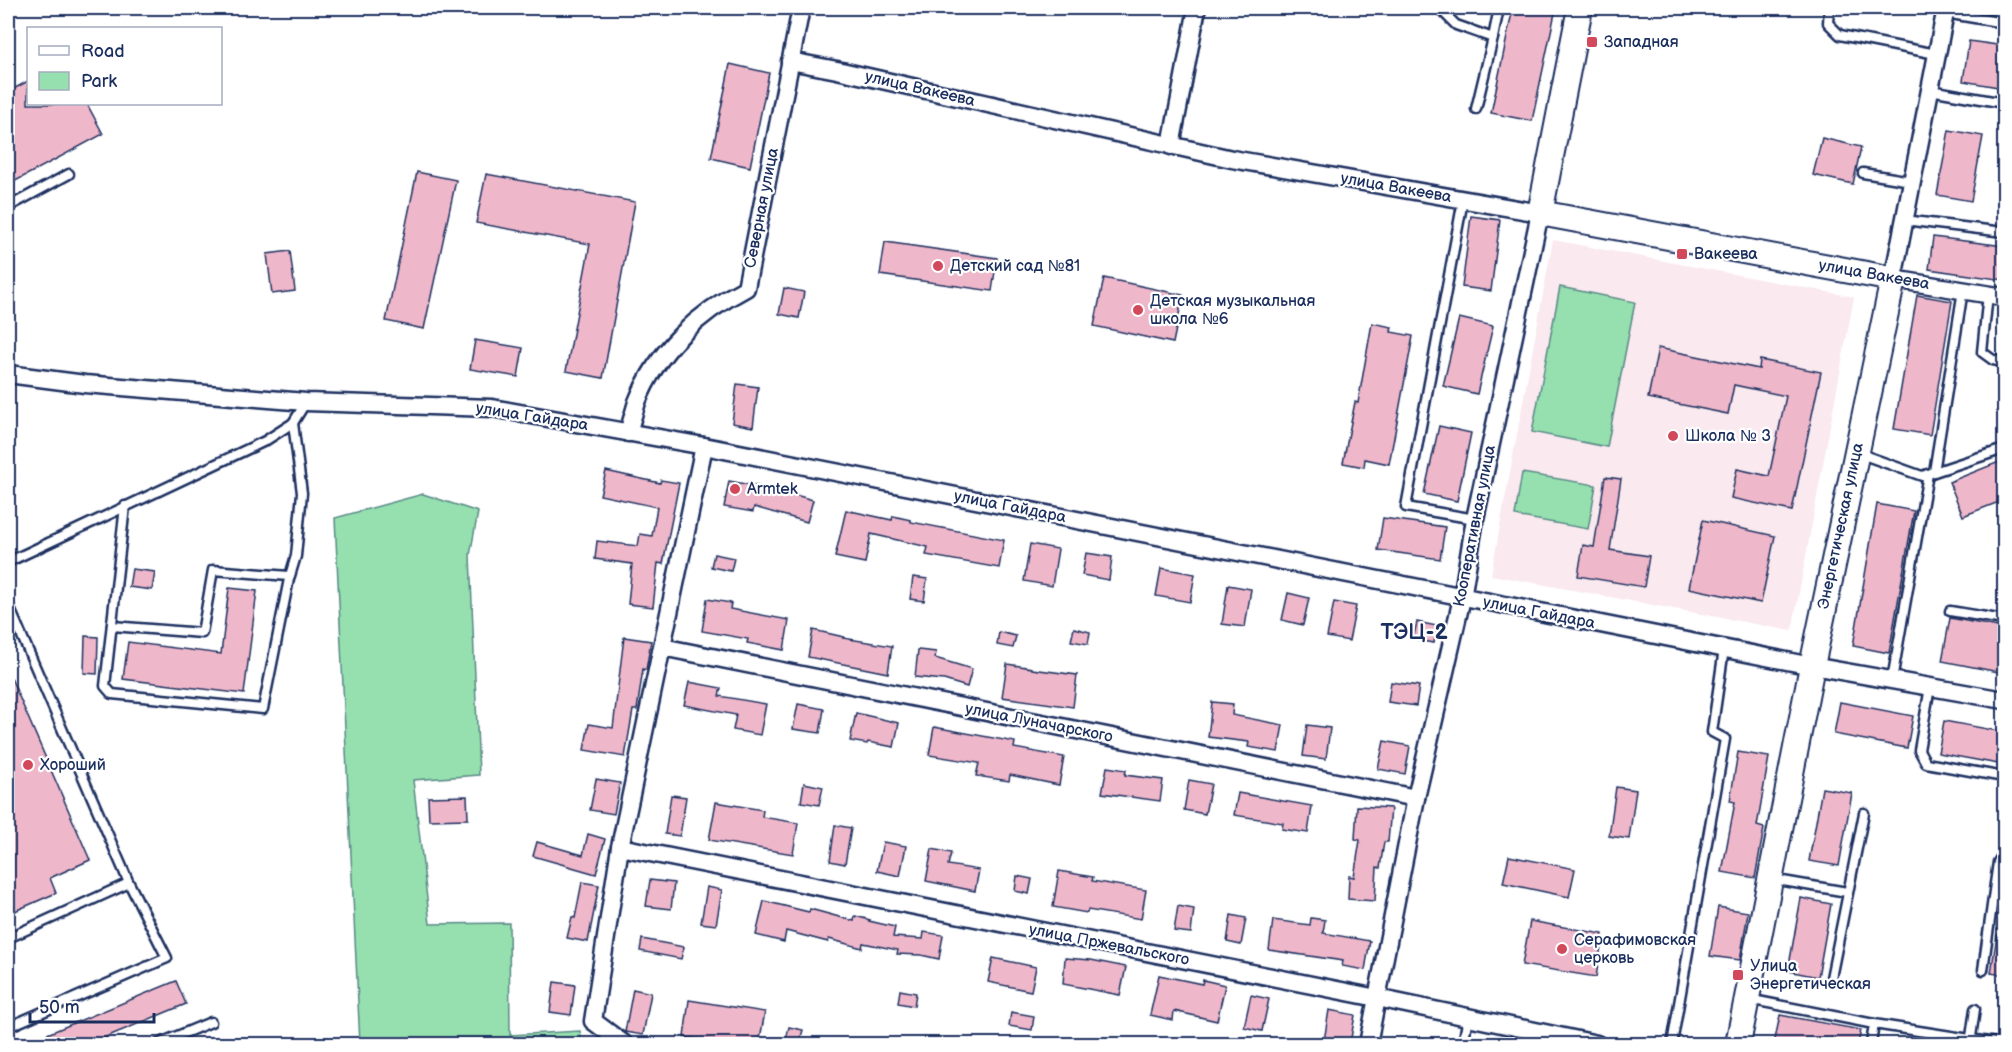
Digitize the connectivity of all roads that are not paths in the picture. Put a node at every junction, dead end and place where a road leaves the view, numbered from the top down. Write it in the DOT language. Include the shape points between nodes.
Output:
graph roads {
  1 [pos="801,8"];
  2 [pos="1197,8"];
  3 [pos="1439,8"];
  4 [pos="1499,8"];
  5 [pos="1580,8"];
  6 [pos="1829,8"];
  7 [pos="1948,9"];
  8 [pos="2004,23"];
  9 [pos="1492,38"];
  10 [pos="1936,54"];
  11 [pos="790,61"];
  12 [pos="1929,90"];
  13 [pos="2004,103"];
  14 [pos="1476,109"];
  15 [pos="1171,146"];
  16 [pos="1863,173"];
  17 [pos="69,174"];
  18 [pos="1911,181"];
  19 [pos="1463,200"];
  20 [pos="8,207"];
  21 [pos="1540,213"];
  22 [pos="1904,220"];
  23 [pos="2004,232"];
  24 [pos="1893,279"];
  25 [pos="1963,290"];
  26 [pos="1996,296"];
  27 [pos="2004,362"];
  28 [pos="8,374"];
  29 [pos="306,402"];
  30 [pos="293,423"];
  31 [pos="628,433"];
  32 [pos="704,446"];
  33 [pos="2004,449"];
  34 [pos="1856,453"];
  35 [pos="1931,473"];
  36 [pos="125,506"];
  37 [pos="1475,519"];
  38 [pos="8,562"];
  39 [pos="290,576"];
  40 [pos="1462,598"];
  41 [pos="8,604"];
  42 [pos="1950,611"];
  43 [pos="2004,620"];
  44 [pos="112,626"];
  45 [pos="662,647"];
  46 [pos="1724,649"];
  47 [pos="1812,666"];
  48 [pos="1892,680"];
  49 [pos="1930,687"];
  50 [pos="2004,700"];
  51 [pos="2004,777"];
  52 [pos="1416,798"];
  53 [pos="1864,813"];
  54 [pos="620,847"];
  55 [pos="2004,853"];
  56 [pos="1771,879"];
  57 [pos="129,883"];
  58 [pos="1847,892"];
  59 [pos="8,938"];
  60 [pos="1983,970"];
  61 [pos="1831,978"];
  62 [pos="1377,998"];
  63 [pos="1747,999"];
  64 [pos="1975,1009"];
  65 [pos="1468,1017"];
  66 [pos="211,1022"];
  67 [pos="1874,1024"];
  68 [pos="8,1027"];
  69 [pos="1971,1041"];
  70 [pos="158,1044"];
  71 [pos="624,1044"];
  72 [pos="1368,1044"];
  73 [pos="1463,1044"];
  74 [pos="1597,1044"];
  75 [pos="1672,1044"];
  76 [pos="1738,1044"];
  77 [pos="1871,1044"];
  78 [pos="2002,1044"];
  1 -- 11 [label="street, Северная улица"];
  2 -- 15 [label="street"];
  3 -- 9 [label="lane" via="1456,25"];
  4 -- 9 [label="lane"];
  5 -- 21 [label="street, Кооперативная улица"];
  6 -- 10 [label="lane" via="1828,23 1840,35"];
  7 -- 8 [label="lane"];
  7 -- 10 [label="street, Энергетическая улица"];
  9 -- 14 [label="lane"];
  10 -- 12 [label="street, Энергетическая улица"];
  11 -- 15 [label="street, улица Вакеева"];
  11 -- 31 [label="street, Северная улица" via="746,288 723,300 667,348 644,387"];
  12 -- 13 [label="lane"];
  12 -- 18 [label="street, Энергетическая улица"];
  15 -- 19 [label="street, улица Вакеева"];
  16 -- 18 [label="lane"];
  17 -- 20 [label="lane"];
  18 -- 22 [label="street, Энергетическая улица"];
  19 -- 21 [label="street, улица Вакеева"];
  19 -- 37 [label="lane" via="1406,507"];
  21 -- 24 [label="street, улица Вакеева"];
  21 -- 37 [label="street, Кооперативная улица"];
  22 -- 23 [label="lane"];
  22 -- 24 [label="street, Энергетическая улица"];
  24 -- 25 [label="street, улица Вакеева"];
  24 -- 34 [label="street, Энергетическая улица"];
  25 -- 26 [label="street, улица Вакеева"];
  25 -- 35 [label="lane"];
  26 -- 27 [label="lane" via="1982,352"];
  28 -- 29 [label="street, улица Гайдара"];
  29 -- 30 [label="lane"];
  29 -- 31 [label="street, улица Гайдара" via="492,408"];
  30 -- 36 [label="lane" via="265,441"];
  30 -- 39 [label="lane" via="302,493 296,556"];
  31 -- 32 [label="street, улица Гайдара"];
  32 -- 40 [label="street, улица Гайдара"];
  32 -- 45 [label="street"];
  33 -- 35 [label="lane"];
  34 -- 35 [label="lane" via="1922,476"];
  34 -- 47 [label="street, Энергетическая улица"];
  35 -- 48 [label="lane"];
  36 -- 38 [label="lane"];
  36 -- 44 [label="lane"];
  37 -- 40 [label="street, Кооперативная улица"];
  39 -- 44 [label="lane" via="213,570 202,633"];
  39 -- 44 [label="lane" via="263,709 112,694 105,686"];
  40 -- 46 [label="street, улица Гайдара"];
  40 -- 52 [label="street, Кооперативная улица"];
  41 -- 57 [label="lane"];
  42 -- 43 [label="lane"];
  45 -- 52 [label="street, улица Луначарского"];
  45 -- 54 [label="street"];
  46 -- 47 [label="street, улица Гайдара"];
  46 -- 75 [label="lane" via="1712,732 1725,739"];
  47 -- 48 [label="street, улица Гайдара"];
  47 -- 56 [label="street, Энергетическая улица"];
  48 -- 49 [label="street, улица Гайдара"];
  49 -- 50 [label="street, улица Гайдара"];
  49 -- 51 [label="lane" via="1919,750 1926,764"];
  52 -- 62 [label="street, Кооперативная улица"];
  53 -- 58 [label="lane"];
  54 -- 62 [label="street, улица Пржевальского"];
  54 -- 71 [label="street" via="593,1021"];
  55 -- 60 [label="lane" via="1998,862"];
  56 -- 58 [label="lane"];
  56 -- 63 [label="street, Энергетическая улица"];
  57 -- 59 [label="lane"];
  57 -- 68 [label="lane" via="167,958"];
  58 -- 61 [label="lane"];
  62 -- 65 [label="street, улица Пржевальского"];
  62 -- 72 [label="street, Кооперативная улица"];
  63 -- 67 [label="lane"];
  63 -- 76 [label="street, Энергетическая улица"];
  64 -- 69 [label="lane"];
  65 -- 73 [label="lane"];
  65 -- 74 [label="street, улица Пржевальского"];
  66 -- 70 [label="lane"];
  67 -- 69 [label="lane"];
  67 -- 77 [label="lane"];
  69 -- 78 [label="lane"];
}
